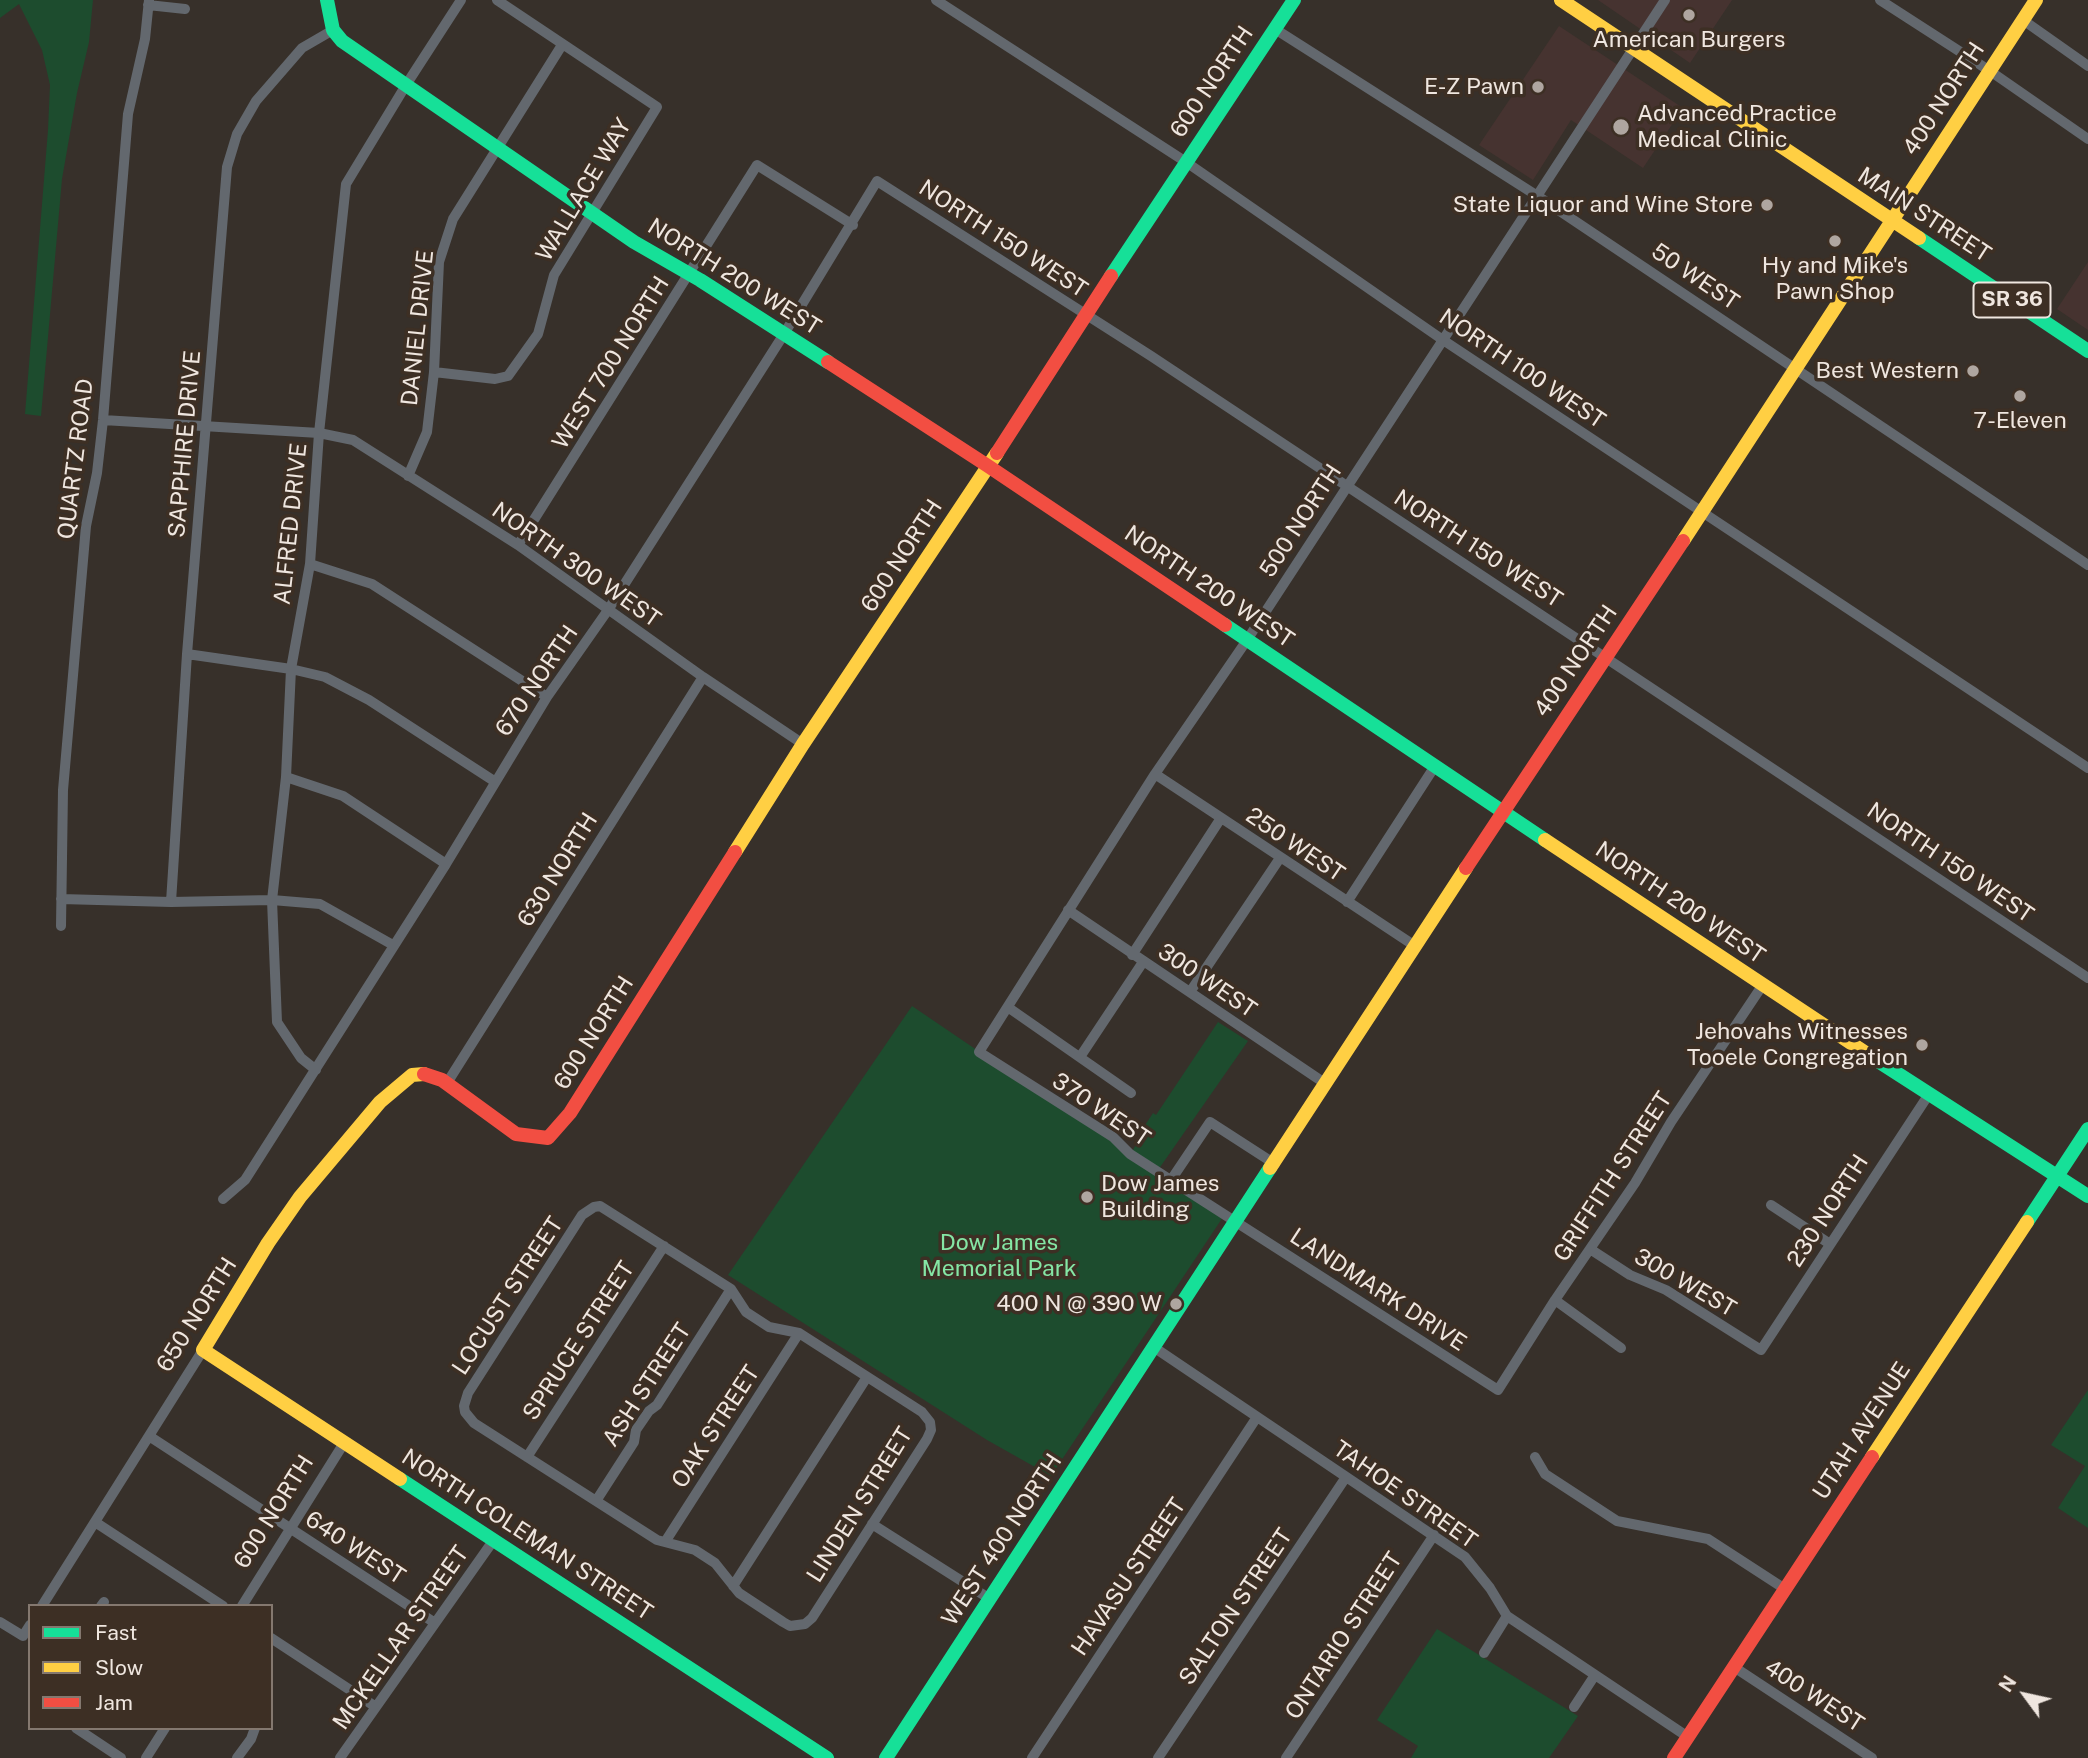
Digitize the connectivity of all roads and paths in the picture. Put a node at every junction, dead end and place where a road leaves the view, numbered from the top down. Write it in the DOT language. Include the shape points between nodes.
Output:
graph roads {
  1 [pos="327,0"];
  2 [pos="461,0"];
  3 [pos="497,0"];
  4 [pos="936,0"];
  5 [pos="1294,0"];
  6 [pos="1560,0"];
  7 [pos="1665,0"];
  8 [pos="1880,0"];
  9 [pos="2036,0"];
  10 [pos="148,2"];
  11 [pos="185,9"];
  12 [pos="2023,20"];
  13 [pos="1275,29"];
  14 [pos="333,30"];
  15 [pos="562,45"];
  16 [pos="1634,49"];
  17 [pos="2088,66"];
  18 [pos="1990,71"];
  19 [pos="406,85"];
  20 [pos="2088,139"];
  21 [pos="498,148"];
  22 [pos="1186,162"];
  23 [pos="877,181"];
  24 [pos="1539,197"];
  25 [pos="592,212"];
  26 [pos="1892,220"];
  27 [pos="853,225"];
  28 [pos="690,274"];
  29 [pos="1086,315"];
  30 [pos="784,334"];
  31 [pos="1444,340"];
  32 [pos="2088,351"];
  33 [pos="1796,368"];
  34 [pos="435,372"];
  35 [pos="103,420"];
  36 [pos="206,425"];
  37 [pos="319,433"];
  38 [pos="988,466"];
  39 [pos="408,476"];
  40 [pos="1346,486"];
  41 [pos="1703,512"];
  42 [pos="518,545"];
  43 [pos="310,564"];
  44 [pos="2088,565"];
  45 [pos="608,610"];
  46 [pos="1247,640"];
  47 [pos="187,654"];
  48 [pos="1607,658"];
  49 [pos="291,669"];
  50 [pos="703,677"];
  51 [pos="547,697"];
  52 [pos="803,744"];
  53 [pos="1435,766"];
  54 [pos="2088,768"];
  55 [pos="1155,774"];
  56 [pos="286,777"];
  57 [pos="494,781"];
  58 [pos="1503,811"];
  59 [pos="1220,818"];
  60 [pos="1280,858"];
  61 [pos="446,864"];
  62 [pos="61,899"];
  63 [pos="272,900"];
  64 [pos="171,902"];
  65 [pos="1347,902"];
  66 [pos="1068,910"];
  67 [pos="61,926"];
  68 [pos="393,945"];
  69 [pos="1415,946"];
  70 [pos="1132,955"];
  71 [pos="1143,962"];
  72 [pos="2088,978"];
  73 [pos="1762,986"];
  74 [pos="1190,992"];
  75 [pos="1009,1007"];
  76 [pos="979,1052"];
  77 [pos="1080,1057"];
  78 [pos="316,1070"];
  79 [pos="447,1083"];
  80 [pos="1326,1084"];
  81 [pos="1131,1093"];
  82 [pos="1929,1094"];
  83 [pos="2088,1129"];
  84 [pos="1275,1164"];
  85 [pos="2057,1175"];
  86 [pos="1171,1180"];
  87 [pos="2088,1196"];
  88 [pos="223,1199"];
  89 [pos="1772,1205"];
  90 [pos="594,1207"];
  91 [pos="1237,1223"];
  92 [pos="1830,1244"];
  93 [pos="664,1246"];
  94 [pos="1590,1249"];
  95 [pos="731,1289"];
  96 [pos="1555,1300"];
  97 [pos="799,1333"];
  98 [pos="1155,1348"];
  99 [pos="1621,1348"];
  100 [pos="203,1350"];
  101 [pos="1760,1350"];
  102 [pos="867,1377"];
  103 [pos="1497,1390"];
  104 [pos="1257,1417"];
  105 [pos="149,1436"];
  106 [pos="344,1443"];
  107 [pos="527,1457"];
  108 [pos="1535,1457"];
  109 [pos="1346,1477"];
  110 [pos="596,1501"];
  111 [pos="95,1522"];
  112 [pos="872,1524"];
  113 [pos="290,1529"];
  114 [pos="1434,1535"];
  115 [pos="493,1541"];
  116 [pos="665,1542"];
  117 [pos="733,1586"];
  118 [pos="1785,1589"];
  119 [pos="990,1600"];
  120 [pos="43,1604"];
  121 [pos="220,1604"];
  122 [pos="243,1604"];
  123 [pos="1507,1616"];
  124 [pos="0,1622"];
  125 [pos="435,1623"];
  126 [pos="28,1628"];
  127 [pos="273,1639"];
  128 [pos="1484,1653"];
  129 [pos="1734,1667"];
  130 [pos="1595,1675"];
  131 [pos="376,1707"];
  132 [pos="1574,1707"];
  133 [pos="79,1730"];
  134 [pos="164,1730"];
  135 [pos="253,1730"];
  136 [pos="1688,1737"];
  137 [pos="121,1758"];
  138 [pos="146,1758"];
  139 [pos="237,1758"];
  140 [pos="340,1758"];
  141 [pos="827,1758"];
  142 [pos="886,1758"];
  143 [pos="1032,1758"];
  144 [pos="1158,1758"];
  145 [pos="1286,1758"];
  146 [pos="1674,1758"];
  147 [pos="1872,1758"];
  1 -- 14 [label="main road"];
  2 -- 19 [label="street, ALFRED DRIVE"];
  3 -- 15 [label="street"];
  4 -- 22 [label="street, NORTH 100 WEST"];
  5 -- 13 [label="main road, 600 NORTH"];
  6 -- 16 [label="main road, MAIN STREET / SR 36"];
  7 -- 16 [label="street, 500 NORTH"];
  8 -- 18 [label="street"];
  9 -- 12 [label="main road, 400 NORTH"];
  10 -- 11 [label="street"];
  10 -- 35 [label="street, QUARTZ ROAD" via="145,39 128,114"];
  12 -- 17 [label="street"];
  12 -- 18 [label="main road, 400 NORTH"];
  13 -- 22 [label="main road, 600 NORTH"];
  13 -- 24 [label="street, 50 WEST"];
  14 -- 19 [label="main road, NORTH 200 WEST"];
  14 -- 36 [label="street, SAPPHIRE DRIVE" via="302,48 256,101 237,134 227,167"];
  15 -- 21 [label="street, DANIEL DRIVE"];
  15 -- 25 [label="street, WALLACE WAY" via="657,107"];
  16 -- 24 [label="street, 500 NORTH"];
  16 -- 26 [label="main road, MAIN STREET / SR 36"];
  18 -- 20 [label="street"];
  18 -- 26 [label="main road, 400 NORTH"];
  19 -- 21 [label="main road, NORTH 200 WEST"];
  19 -- 37 [label="street, ALFRED DRIVE" via="346,184"];
  21 -- 25 [label="main road, NORTH 200 WEST"];
  21 -- 34 [label="street, DANIEL DRIVE" via="453,219 439,262"];
  22 -- 29 [label="main road, 600 NORTH"];
  22 -- 31 [label="street, NORTH 100 WEST"];
  23 -- 27 [label="street, 670 NORTH"];
  23 -- 29 [label="street, NORTH 150 WEST"];
  24 -- 31 [label="street, 500 NORTH"];
  24 -- 33 [label="street, 50 WEST"];
  25 -- 28 [label="main road, NORTH 200 WEST"];
  25 -- 34 [label="street, WALLACE WAY" via="554,275 538,334 508,376 495,379"];
  26 -- 32 [label="main road, MAIN STREET / SR 36"];
  26 -- 33 [label="main road, 400 NORTH"];
  27 -- 28 [label="street, WEST 700 NORTH" via="757,165"];
  27 -- 30 [label="street, 670 NORTH"];
  28 -- 30 [label="main road, NORTH 200 WEST"];
  28 -- 42 [label="street, WEST 700 NORTH"];
  29 -- 38 [label="main road, 600 NORTH"];
  29 -- 40 [label="street, NORTH 150 WEST"];
  30 -- 38 [label="main road, NORTH 200 WEST"];
  30 -- 45 [label="street, 670 NORTH"];
  31 -- 40 [label="street, 500 NORTH"];
  31 -- 41 [label="street, NORTH 100 WEST"];
  33 -- 41 [label="main road, 400 NORTH"];
  33 -- 44 [label="street, 50 WEST"];
  34 -- 39 [label="street, DANIEL DRIVE" via="427,432"];
  35 -- 36 [label="street, NORTH 300 WEST"];
  35 -- 62 [label="street, QUARTZ ROAD" via="86,526 64,778"];
  36 -- 37 [label="street, NORTH 300 WEST"];
  36 -- 47 [label="street, SAPPHIRE DRIVE"];
  37 -- 39 [label="street, NORTH 300 WEST" via="354,440"];
  37 -- 43 [label="street, ALFRED DRIVE"];
  38 -- 46 [label="main road, NORTH 200 WEST"];
  38 -- 52 [label="main road, 600 NORTH"];
  39 -- 42 [label="street, NORTH 300 WEST"];
  40 -- 46 [label="street, 500 NORTH"];
  40 -- 48 [label="street, NORTH 150 WEST"];
  41 -- 48 [label="main road, 400 NORTH"];
  41 -- 54 [label="street, NORTH 100 WEST"];
  42 -- 45 [label="street, NORTH 300 WEST"];
  43 -- 49 [label="street, ALFRED DRIVE"];
  43 -- 51 [label="street" via="372,584"];
  45 -- 50 [label="street, NORTH 300 WEST"];
  45 -- 51 [label="street, 670 NORTH"];
  46 -- 53 [label="main road, NORTH 200 WEST"];
  46 -- 55 [label="street, 500 NORTH"];
  47 -- 49 [label="street"];
  47 -- 64 [label="street, SAPPHIRE DRIVE"];
  48 -- 58 [label="main road, 400 NORTH"];
  48 -- 72 [label="street, NORTH 150 WEST"];
  49 -- 56 [label="street, ALFRED DRIVE"];
  49 -- 57 [label="street" via="325,677 369,700"];
  50 -- 52 [label="street, NORTH 300 WEST"];
  50 -- 79 [label="street, 630 NORTH"];
  51 -- 57 [label="street, 670 NORTH"];
  52 -- 79 [label="main road, 600 NORTH" via="570,1113 548,1138 516,1134"];
  53 -- 58 [label="main road, NORTH 200 WEST"];
  53 -- 65 [label="street"];
  55 -- 59 [label="street, 250 WEST"];
  55 -- 66 [label="street, 500 NORTH"];
  56 -- 61 [label="street" via="343,796"];
  56 -- 63 [label="street, ALFRED DRIVE"];
  57 -- 61 [label="street, 670 NORTH"];
  58 -- 69 [label="main road, 400 NORTH"];
  58 -- 73 [label="main road, NORTH 200 WEST"];
  59 -- 60 [label="street, 250 WEST"];
  59 -- 70 [label="street"];
  60 -- 65 [label="street, 250 WEST"];
  60 -- 74 [label="street"];
  61 -- 68 [label="street, 670 NORTH"];
  62 -- 64 [label="street"];
  62 -- 67 [label="street, QUARTZ ROAD"];
  63 -- 64 [label="street"];
  63 -- 68 [label="street" via="320,904"];
  63 -- 78 [label="street, ALFRED DRIVE" via="277,1022 301,1058"];
  65 -- 69 [label="street, 250 WEST"];
  66 -- 70 [label="street, 300 WEST"];
  66 -- 75 [label="street, 500 NORTH"];
  68 -- 78 [label="street, 670 NORTH"];
  69 -- 80 [label="main road, 400 NORTH"];
  70 -- 71 [label="street, 300 WEST"];
  71 -- 74 [label="street, 300 WEST"];
  71 -- 77 [label="street"];
  73 -- 82 [label="main road, NORTH 200 WEST"];
  73 -- 94 [label="street, GRIFFITH STREET"];
  74 -- 80 [label="street, 300 WEST"];
  75 -- 76 [label="street, 500 NORTH"];
  75 -- 77 [label="street"];
  76 -- 86 [label="street, 370 WEST"];
  77 -- 81 [label="street"];
  78 -- 88 [label="street, 670 NORTH" via="245,1180"];
  79 -- 100 [label="main road, 650 NORTH" via="421,1073 402,1081 380,1102 275,1232"];
  80 -- 84 [label="main road, 400 NORTH"];
  82 -- 85 [label="main road, NORTH 200 WEST"];
  82 -- 92 [label="street, 230 NORTH"];
  83 -- 85 [label="main road, UTAH AVENUE"];
  84 -- 86 [label="street" via="1210,1122"];
  84 -- 91 [label="main road, 400 NORTH"];
  85 -- 87 [label="main road, NORTH 200 WEST"];
  85 -- 118 [label="main road, UTAH AVENUE"];
  86 -- 91 [label="street, 370 WEST"];
  89 -- 92 [label="street"];
  90 -- 93 [label="street, LINDEN STREET" via="600,1206"];
  90 -- 107 [label="street, LOCUST STREET" via="582,1215 468,1393 464,1412 474,1423"];
  91 -- 98 [label="main road, 400 NORTH"];
  91 -- 103 [label="street, LANDMARK DRIVE"];
  92 -- 101 [label="street, 230 NORTH"];
  93 -- 95 [label="street, LINDEN STREET"];
  93 -- 107 [label="street, SPRUCE STREET"];
  94 -- 96 [label="street, GRIFFITH STREET"];
  94 -- 101 [label="street, 300 WEST" via="1630,1275 1666,1290"];
  95 -- 97 [label="street, LINDEN STREET" via="746,1312 769,1328"];
  95 -- 110 [label="street, ASH STREET" via="636,1430 634,1442"];
  96 -- 99 [label="street"];
  96 -- 103 [label="street, GRIFFITH STREET"];
  97 -- 102 [label="street, LINDEN STREET"];
  97 -- 116 [label="street, OAK STREET"];
  98 -- 104 [label="street, TAHOE STREET"];
  98 -- 119 [label="main road, WEST 400 NORTH"];
  100 -- 105 [label="street, 650 NORTH"];
  100 -- 106 [label="main road, NORTH COLEMAN STREET"];
  102 -- 112 [label="street, LINDEN STREET" via="922,1412 931,1430"];
  102 -- 117 [label="street"];
  104 -- 109 [label="street, TAHOE STREET"];
  104 -- 143 [label="street, HAVASU STREET"];
  105 -- 111 [label="street, 650 NORTH"];
  105 -- 113 [label="street, 640 WEST"];
  106 -- 113 [label="street, 600 NORTH"];
  106 -- 115 [label="main road, NORTH COLEMAN STREET"];
  107 -- 110 [label="street"];
  108 -- 118 [label="street" via="1545,1474 1617,1521 1708,1539"];
  109 -- 114 [label="street, TAHOE STREET"];
  109 -- 144 [label="street, SALTON STREET"];
  110 -- 116 [label="street"];
  111 -- 120 [label="street, 650 NORTH"];
  111 -- 121 [label="street"];
  112 -- 117 [label="street, LINDEN STREET" via="805,1624 798,1627 783,1622"];
  112 -- 119 [label="street"];
  113 -- 122 [label="street, 600 NORTH"];
  113 -- 125 [label="street, 640 WEST"];
  114 -- 123 [label="street, TAHOE STREET" via="1465,1557"];
  114 -- 145 [label="street, ONTARIO STREET"];
  115 -- 125 [label="street, MCKELLAR STREET"];
  115 -- 141 [label="main road, NORTH COLEMAN STREET"];
  116 -- 117 [label="street" via="705,1556"];
  118 -- 129 [label="main road, UTAH AVENUE"];
  119 -- 142 [label="main road, WEST 400 NORTH"];
  123 -- 128 [label="street"];
  123 -- 130 [label="street, TAHOE STREET"];
  124 -- 126 [label="street" via="23,1636"];
  125 -- 131 [label="street, MCKELLAR STREET"];
  127 -- 131 [label="street"];
  129 -- 136 [label="main road, UTAH AVENUE"];
  129 -- 147 [label="street, 400 WEST"];
  130 -- 132 [label="street"];
  130 -- 136 [label="street, TAHOE STREET"];
  131 -- 140 [label="street, MCKELLAR STREET"];
  133 -- 137 [label="street"];
  134 -- 138 [label="street"];
  135 -- 139 [label="street"];
  136 -- 146 [label="main road, UTAH AVENUE"];
}
